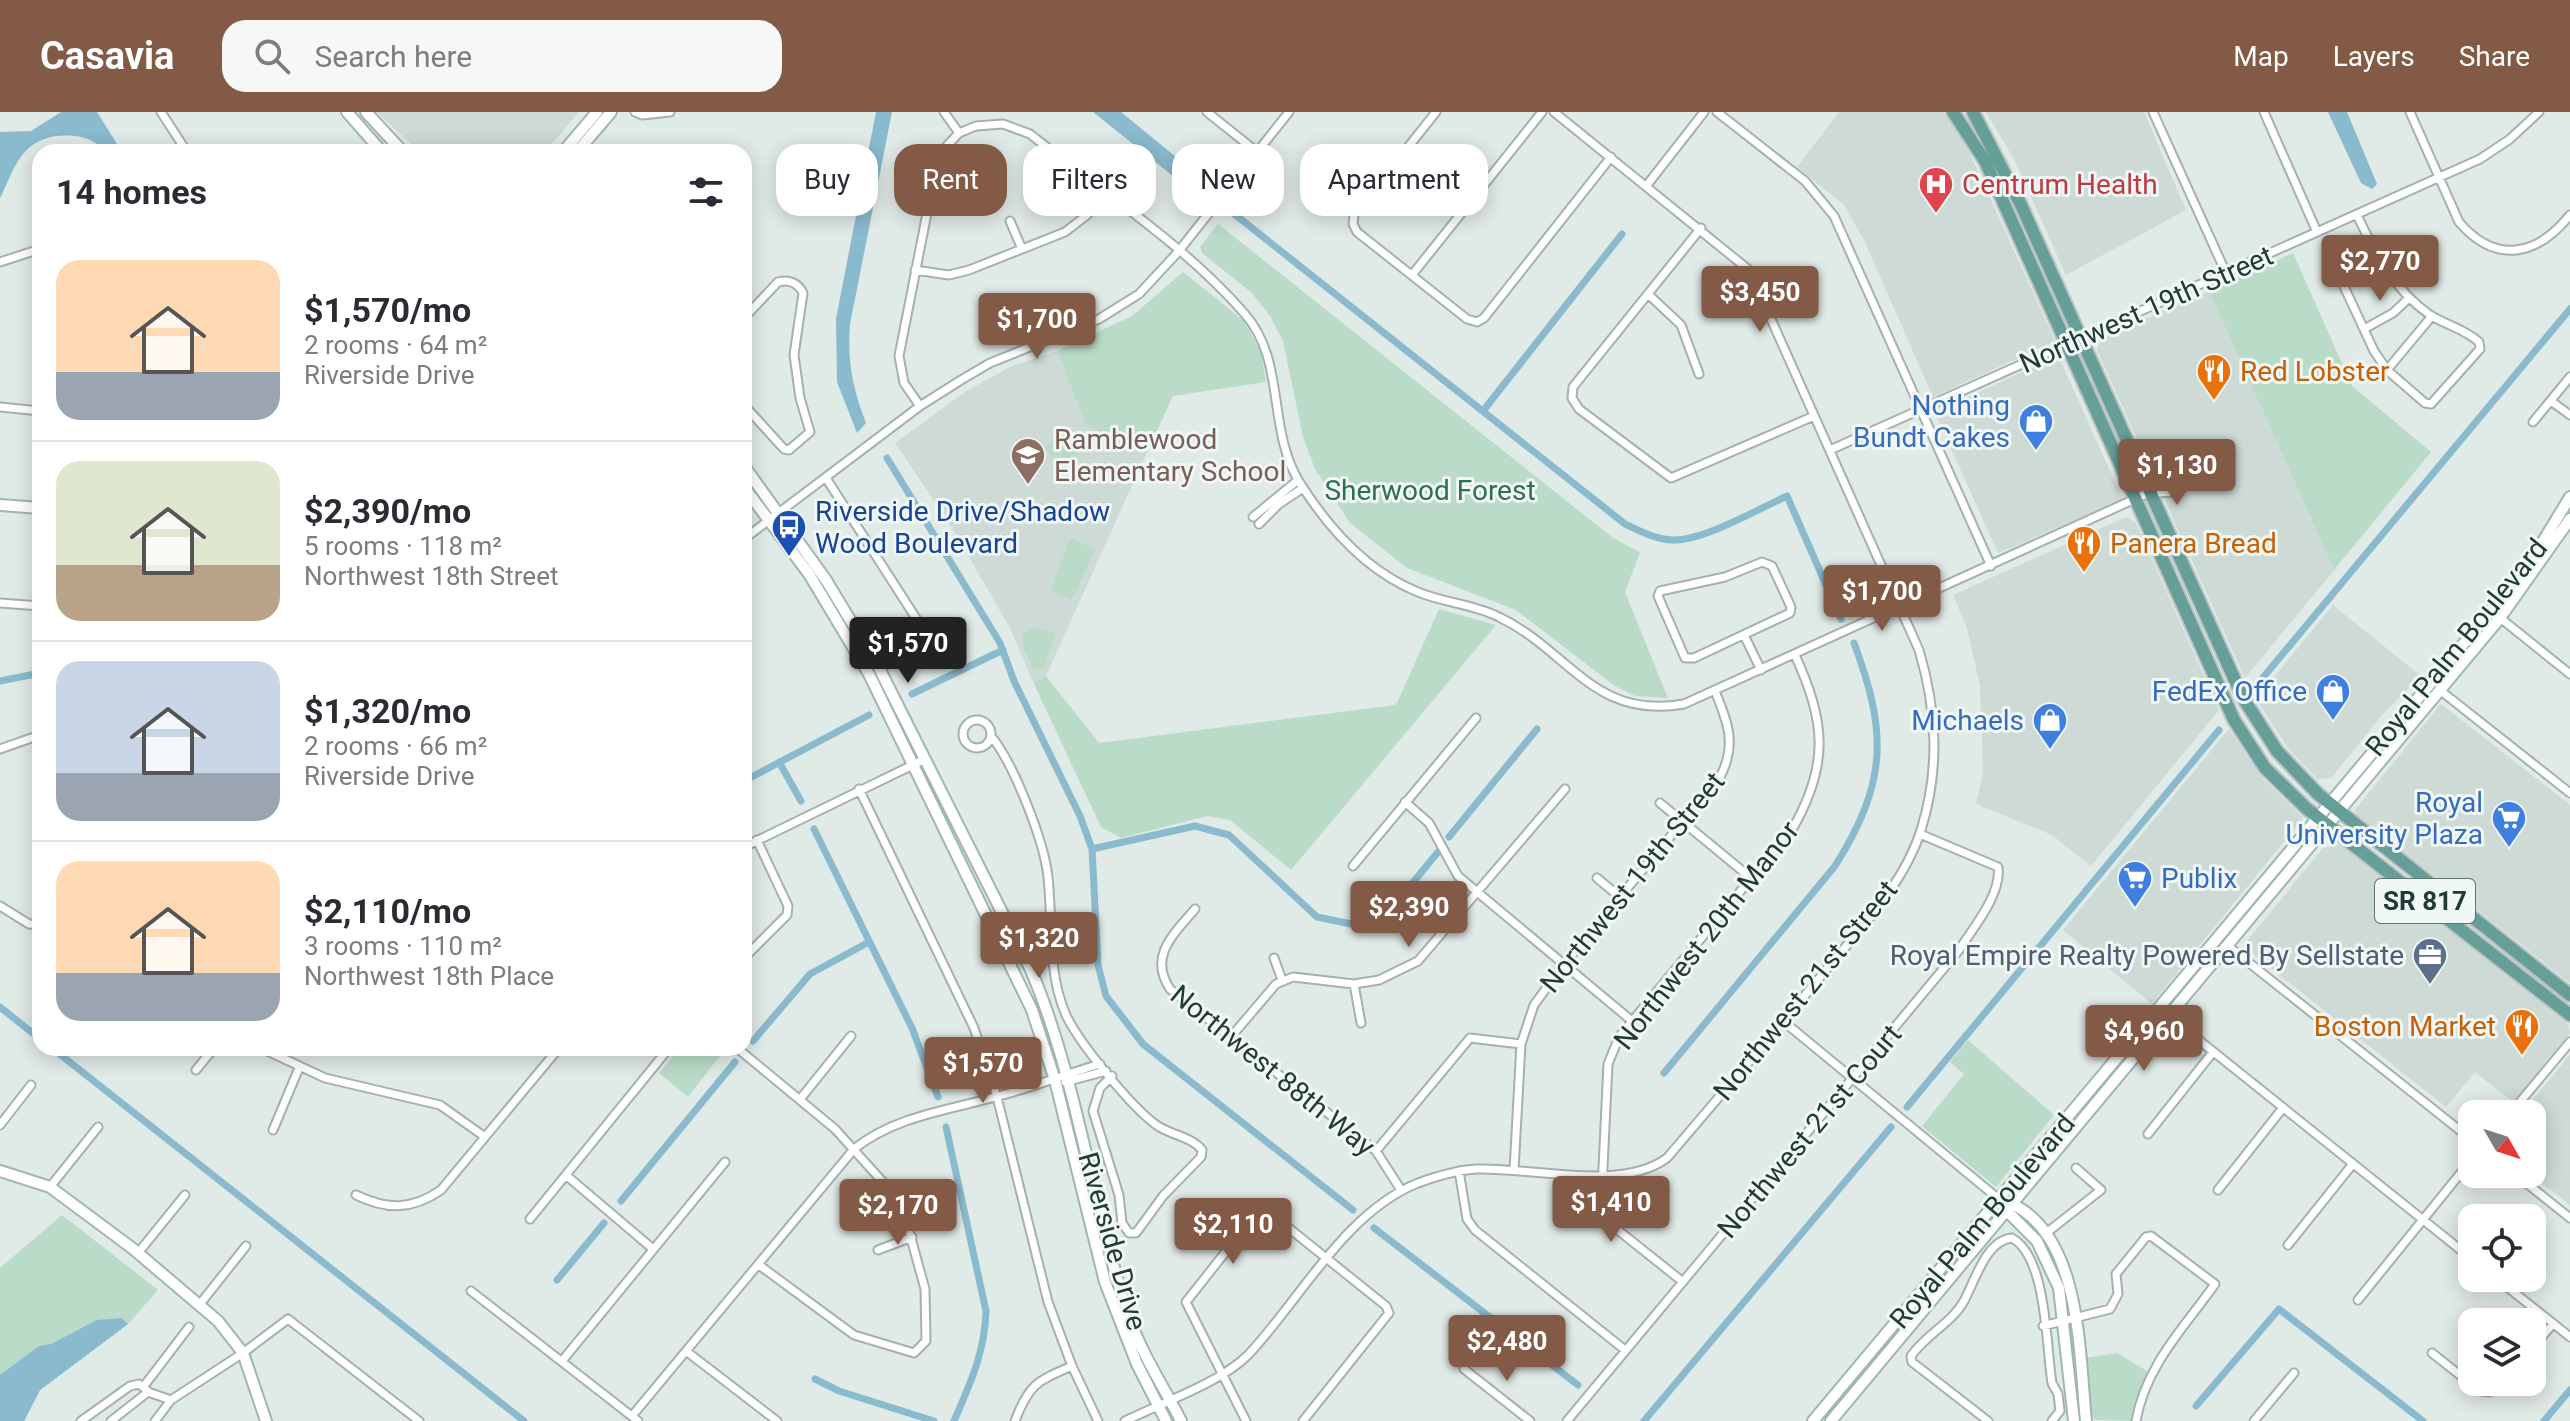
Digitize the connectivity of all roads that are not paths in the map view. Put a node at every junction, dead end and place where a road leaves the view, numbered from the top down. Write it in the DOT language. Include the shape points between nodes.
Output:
graph roads {
  1 [pos="347,112"];
  2 [pos="366,112"];
  3 [pos="597,112"];
  4 [pos="611,112"];
  5 [pos="635,112"];
  6 [pos="670,112"];
  7 [pos="944,112"];
  8 [pos="1207,112"];
  9 [pos="1289,112"];
  10 [pos="1436,112"];
  11 [pos="1542,112"];
  12 [pos="1554,112"];
  13 [pos="1704,112"];
  14 [pos="1717,112"];
  15 [pos="1973,112"];
  16 [pos="2153,112"];
  17 [pos="2264,112"];
  18 [pos="2410,112"];
  19 [pos="2539,112"];
  20 [pos="162,113"];
  21 [pos="650,113"];
  22 [pos="1956,116"];
  23 [pos="959,133"];
  24 [pos="1990,140"];
  25 [pos="182,144"];
  26 [pos="375,144"];
  27 [pos="396,144"];
  28 [pos="570,144"];
  29 [pos="584,144"];
  30 [pos="1042,144"];
  31 [pos="1247,144"];
  32 [pos="1263,144"];
  33 [pos="1976,147"];
  34 [pos="1611,157"];
  35 [pos="2008,177"];
  36 [pos="2439,178"];
  37 [pos="1647,185"];
  38 [pos="2357,215"];
  39 [pos="2570,215"];
  40 [pos="1084,216"];
  41 [pos="1133,216"];
  42 [pos="1206,216"];
  43 [pos="1010,221"];
  44 [pos="1701,228"];
  45 [pos="2317,232"];
  46 [pos="1022,249"];
  47 [pos="32,252"];
  48 [pos="1178,252"];
  49 [pos="2376,255"];
  50 [pos="0,262"];
  51 [pos="915,270"];
  52 [pos="2226,273"];
  53 [pos="1412,275"];
  54 [pos="1649,295"];
  55 [pos="2409,298"];
  56 [pos="752,310"];
  57 [pos="2432,316"];
  58 [pos="2364,329"];
  59 [pos="2081,338"];
  60 [pos="2068,344"];
  61 [pos="2387,370"];
  62 [pos="1699,374"];
  63 [pos="2570,377"];
  64 [pos="2551,401"];
  65 [pos="920,406"];
  66 [pos="0,407"];
  67 [pos="1923,408"];
  68 [pos="32,410"];
  69 [pos="752,414"];
  70 [pos="2570,415"];
  71 [pos="1814,416"];
  72 [pos="2533,422"];
  73 [pos="1830,450"];
  74 [pos="2194,477"];
  75 [pos="826,478"];
  76 [pos="752,479"];
  77 [pos="1300,484"];
  78 [pos="752,494"];
  79 [pos="2150,494"];
  80 [pos="2570,497"];
  81 [pos="2137,501"];
  82 [pos="0,505"];
  83 [pos="32,507"];
  84 [pos="775,516"];
  85 [pos="1253,517"];
  86 [pos="2570,519"];
  87 [pos="1259,524"];
  88 [pos="752,533"];
  89 [pos="1991,566"];
  90 [pos="0,603"];
  91 [pos="32,605"];
  92 [pos="1900,607"];
  93 [pos="2183,607"];
  94 [pos="2495,615"];
  95 [pos="921,626"];
  96 [pos="2211,629"];
  97 [pos="1744,635"];
  98 [pos="1795,655"];
  99 [pos="1761,670"];
  100 [pos="2570,674"];
  101 [pos="1715,691"];
  102 [pos="2441,691"];
  103 [pos="2422,692"];
  104 [pos="1476,718"];
  105 [pos="2417,720"];
  106 [pos="991,736"];
  107 [pos="32,738"];
  108 [pos="0,749"];
  109 [pos="925,759"];
  110 [pos="912,764"];
  111 [pos="859,789"];
  112 [pos="1565,789"];
  113 [pos="2570,793"];
  114 [pos="1405,802"];
  115 [pos="1660,803"];
  116 [pos="2329,803"];
  117 [pos="2340,812"];
  118 [pos="2318,817"];
  119 [pos="1683,821"];
  120 [pos="2329,826"];
  121 [pos="1920,834"];
  122 [pos="757,840"];
  123 [pos="752,843"];
  124 [pos="1353,866"];
  125 [pos="1597,878"];
  126 [pos="1751,878"];
  127 [pos="1479,893"];
  128 [pos="1620,897"];
  129 [pos="0,906"];
  130 [pos="1195,909"];
  131 [pos="32,924"];
  132 [pos="2228,946"];
  133 [pos="752,950"];
  134 [pos="1274,958"];
  135 [pos="1564,964"];
  136 [pos="1282,980"];
  137 [pos="1354,984"];
  138 [pos="2570,995"];
  139 [pos="2160,1009"];
  140 [pos="2570,1012"];
  141 [pos="2169,1017"];
  142 [pos="1632,1021"];
  143 [pos="1783,1021"];
  144 [pos="1361,1023"];
  145 [pos="851,1036"];
  146 [pos="1230,1038"];
  147 [pos="2570,1042"];
  148 [pos="1521,1044"];
  149 [pos="2213,1052"];
  150 [pos="207,1056"];
  151 [pos="276,1056"];
  152 [pos="552,1056"];
  153 [pos="663,1056"];
  154 [pos="747,1056"];
  155 [pos="1100,1064"];
  156 [pos="299,1068"];
  157 [pos="196,1070"];
  158 [pos="1109,1074"];
  159 [pos="1068,1078"];
  160 [pos="1852,1079"];
  161 [pos="1055,1080"];
  162 [pos="31,1085"];
  163 [pos="997,1097"];
  164 [pos="801,1098"];
  165 [pos="2522,1100"];
  166 [pos="2282,1109"];
  167 [pos="0,1125"];
  168 [pos="98,1127"];
  169 [pos="2458,1129"];
  170 [pos="273,1130"];
  171 [pos="2148,1134"];
  172 [pos="485,1137"];
  173 [pos="854,1149"];
  174 [pos="1376,1151"];
  175 [pos="725,1162"];
  176 [pos="2352,1165"];
  177 [pos="2076,1168"];
  178 [pos="1514,1170"];
  179 [pos="0,1171"];
  180 [pos="1459,1171"];
  181 [pos="1604,1175"];
  182 [pos="567,1176"];
  183 [pos="2458,1176"];
  184 [pos="50,1187"];
  185 [pos="2532,1188"];
  186 [pos="1401,1190"];
  187 [pos="2218,1190"];
  188 [pos="185,1195"];
  189 [pos="356,1195"];
  190 [pos="2000,1200"];
  191 [pos="2010,1208"];
  192 [pos="2570,1218"];
  193 [pos="530,1219"];
  194 [pos="2422,1219"];
  195 [pos="912,1237"];
  196 [pos="2041,1237"];
  197 [pos="2288,1245"];
  198 [pos="246,1246"];
  199 [pos="2458,1248"];
  200 [pos="653,1249"];
  201 [pos="878,1250"];
  202 [pos="138,1253"];
  203 [pos="1328,1259"];
  204 [pos="759,1265"];
  205 [pos="1683,1282"];
  206 [pos="471,1291"];
  207 [pos="2513,1292"];
  208 [pos="2358,1300"];
  209 [pos="200,1304"];
  210 [pos="2076,1318"];
  211 [pos="2064,1320"];
  212 [pos="2553,1324"];
  213 [pos="2043,1326"];
  214 [pos="189,1327"];
  215 [pos="2546,1332"];
  216 [pos="2570,1337"];
  217 [pos="1625,1350"];
  218 [pos="686,1351"];
  219 [pos="243,1353"];
  220 [pos="2432,1353"];
  221 [pos="562,1361"];
  222 [pos="1072,1366"];
  223 [pos="1464,1369"];
  224 [pos="2294,1373"];
  225 [pos="1221,1374"];
  226 [pos="2458,1374"];
  227 [pos="146,1389"];
  228 [pos="1170,1399"];
  229 [pos="171,1400"];
  230 [pos="1158,1405"];
  231 [pos="635,1418"];
  232 [pos="81,1421"];
  233 [pos="111,1421"];
  234 [pos="155,1421"];
  235 [pos="266,1421"];
  236 [pos="419,1421"];
  237 [pos="777,1421"];
  238 [pos="1015,1421"];
  239 [pos="1098,1421"];
  240 [pos="1125,1421"];
  241 [pos="1166,1421"];
  242 [pos="1181,1421"];
  243 [pos="1246,1421"];
  244 [pos="1303,1421"];
  245 [pos="1530,1421"];
  246 [pos="1567,1421"];
  247 [pos="1813,1421"];
  248 [pos="1831,1421"];
  249 [pos="1988,1421"];
  250 [pos="2052,1421"];
  251 [pos="2074,1421"];
  252 [pos="2086,1421"];
  253 [pos="2136,1421"];
  254 [pos="2254,1421"];
  1 -- 26 [label="street"];
  2 -- 27 [label="street"];
  3 -- 28 [label="street"];
  4 -- 29 [label="street"];
  5 -- 21 [label="street"];
  6 -- 21 [label="street"];
  7 -- 23 [label="street"];
  8 -- 31 [label="street"];
  9 -- 32 [label="street"];
  10 -- 53 [label="street" via="1354,215 1357,232"];
  11 -- 53 [label="street"];
  12 -- 34 [label="street, Northwest 21st Street"];
  13 -- 37 [label="street"];
  14 -- 67 [label="street" via="1805,181 1834,216"];
  15 -- 24 [label="main road, SR 817"];
  16 -- 52 [label="street"];
  17 -- 45 [label="street"];
  18 -- 36 [label="street"];
  19 -- 36 [label="street, Northwest 19th Street" via="2490,153"];
  20 -- 25 [label="street"];
  22 -- 24 [label="main road"];
  22 -- 33 [label="main road, SR 817"];
  23 -- 30 [label="street" via="989,123 1017,128"];
  23 -- 51 [label="street" via="937,162"];
  24 -- 35 [label="main road, SR 817"];
  33 -- 35 [label="main road" via="1990,153"];
  33 -- 60 [label="main road, SR 817"];
  34 -- 37 [label="street, Northwest 21st Street"];
  34 -- 53 [label="street" via="1484,318 1467,319"];
  35 -- 59 [label="main road, SR 817"];
  36 -- 38 [label="street, Northwest 19th Street"];
  36 -- 39 [label="street" via="2470,235 2500,250 2534,246"];
  37 -- 44 [label="street, Northwest 21st Street"];
  38 -- 45 [label="street, Northwest 19th Street"];
  38 -- 49 [label="street"];
  40 -- 46 [label="street"];
  41 -- 48 [label="street"];
  42 -- 48 [label="street"];
  43 -- 46 [label="street"];
  44 -- 54 [label="street"];
  44 -- 71 [label="street, Northwest 21st Street" via="1749,270"];
  45 -- 52 [label="street, Northwest 19th Street"];
  46 -- 51 [label="street" via="949,275"];
  47 -- 50 [label="street"];
  48 -- 65 [label="street" via="1139,294 1099,319 990,363"];
  48 -- 77 [label="street" via="1223,291 1259,334 1271,359 1279,434"];
  49 -- 55 [label="street"];
  49 -- 58 [label="street" via="2343,272 2341,280"];
  51 -- 65 [label="street" via="899,356 904,383"];
  52 -- 59 [label="street, Northwest 19th Street"];
  54 -- 62 [label="street" via="1681,325"];
  54 -- 71 [label="street" via="1573,387 1572,398 1579,409 1671,478"];
  55 -- 57 [label="street"];
  55 -- 58 [label="street"];
  56 -- 69 [label="street" via="778,282 801,288 794,355 810,432 784,449"];
  57 -- 61 [label="street"];
  57 -- 61 [label="street" via="2473,336 2480,349 2437,401 2425,403"];
  58 -- 61 [label="street"];
  59 -- 60 [label="street, Northwest 19th Street"];
  59 -- 79 [label="main road, SR 817"];
  60 -- 67 [label="street, Northwest 19th Street"];
  60 -- 81 [label="main road, SR 817"];
  63 -- 64 [label="street"];
  64 -- 70 [label="street"];
  64 -- 72 [label="street"];
  65 -- 75 [label="street"];
  66 -- 68 [label="street"];
  67 -- 73 [label="street, Northwest 19th Street"];
  67 -- 89 [label="street"];
  71 -- 73 [label="street, Northwest 21st Street"];
  73 -- 92 [label="street, Northwest 21st Street"];
  74 -- 79 [label="street" via="2172,492"];
  75 -- 84 [label="street"];
  75 -- 95 [label="street"];
  76 -- 84 [label="street, Riverside Drive"];
  77 -- 85 [label="street"];
  77 -- 87 [label="street"];
  77 -- 101 [label="street" via="1348,546 1379,571 1417,592 1499,616 1618,701 1662,708"];
  78 -- 84 [label="street, Riverside Drive"];
  79 -- 81 [label="street"];
  79 -- 96 [label="main road, SR 817"];
  80 -- 94 [label="street, Royal Palm Boulevard"];
  81 -- 89 [label="street"];
  81 -- 93 [label="main road, SR 817"];
  82 -- 83 [label="street"];
  84 -- 88 [label="street"];
  84 -- 109 [label="street, Riverside Drive" via="850,617"];
  84 -- 110 [label="street, Riverside Drive" via="835,614"];
  86 -- 94 [label="street, Royal Palm Boulevard"];
  89 -- 92 [label="street"];
  90 -- 91 [label="street"];
  92 -- 98 [label="street"];
  92 -- 121 [label="street, Northwest 21st Street" via="1919,650 1934,709 1934,767"];
  93 -- 96 [label="main road" via="2195,611"];
  93 -- 118 [label="main road, SR 817" via="2240,730 2276,780"];
  94 -- 100 [label="street"];
  94 -- 102 [label="street, Royal Palm Boulevard"];
  94 -- 103 [label="street, Royal Palm Boulevard"];
  96 -- 116 [label="main road, SR 817" via="2266,736"];
  97 -- 97 [label="street" via="1790,613 1767,562 1710,582 1660,591 1685,658"];
  97 -- 99 [label="street"];
  98 -- 99 [label="street"];
  98 -- 126 [label="street, Northwest 20th Manor" via="1819,720 1818,764 1793,828"];
  99 -- 101 [label="street"];
  101 -- 119 [label="street, Northwest 19th Street" via="1730,727 1728,762"];
  102 -- 105 [label="street, Royal Palm Boulevard"];
  102 -- 113 [label="street"];
  103 -- 105 [label="street"];
  103 -- 116 [label="street, Royal Palm Boulevard"];
  104 -- 114 [label="street"];
  105 -- 117 [label="street, Royal Palm Boulevard"];
  106 -- 155 [label="street" via="1041,842 1059,994 1077,1036"];
  107 -- 108 [label="street"];
  109 -- 110 [label="street"];
  109 -- 159 [label="street, Riverside Drive" via="1031,970"];
  110 -- 111 [label="street"];
  110 -- 161 [label="street, Riverside Drive" via="1032,1010"];
  111 -- 122 [label="street"];
  111 -- 163 [label="street" via="962,999"];
  112 -- 127 [label="street"];
  114 -- 124 [label="street"];
  114 -- 127 [label="street" via="1429,823 1458,876"];
  115 -- 119 [label="street"];
  116 -- 117 [label="main road, SR 817"];
  116 -- 118 [label="street, Royal Palm Boulevard"];
  117 -- 120 [label="street, Royal Palm Boulevard"];
  117 -- 138 [label="main road, SR 817"];
  118 -- 120 [label="main road, SR 817"];
  118 -- 139 [label="street, Royal Palm Boulevard"];
  119 -- 126 [label="street"];
  119 -- 128 [label="street, Northwest 19th Street"];
  120 -- 132 [label="street, Royal Palm Boulevard"];
  120 -- 140 [label="main road, SR 817"];
  121 -- 143 [label="street, Northwest 21st Street" via="1876,910"];
  121 -- 160 [label="street, Northwest 21st Court" via="1998,867 1996,885 1959,950"];
  122 -- 123 [label="street"];
  122 -- 133 [label="street" via="788,906 787,915"];
  125 -- 128 [label="street"];
  126 -- 142 [label="street, Northwest 20th Manor"];
  127 -- 135 [label="street"];
  127 -- 137 [label="street" via="1418,961 1379,980"];
  128 -- 135 [label="street, Northwest 19th Street"];
  129 -- 131 [label="street"];
  130 -- 146 [label="street, Northwest 88th Way" via="1165,943 1163,978"];
  132 -- 141 [label="street, Royal Palm Boulevard"];
  132 -- 169 [label="street"];
  134 -- 136 [label="street"];
  135 -- 142 [label="street"];
  135 -- 148 [label="street, Northwest 19th Street" via="1534,1005"];
  136 -- 137 [label="street" via="1303,977"];
  136 -- 146 [label="street"];
  137 -- 144 [label="street"];
  139 -- 141 [label="street"];
  139 -- 190 [label="street, Royal Palm Boulevard"];
  141 -- 149 [label="street"];
  141 -- 191 [label="street, Royal Palm Boulevard"];
  142 -- 181 [label="street, Northwest 20th Manor" via="1611,1050 1608,1064"];
  143 -- 160 [label="street"];
  143 -- 181 [label="street, Northwest 21st Street" via="1667,1158 1641,1173"];
  145 -- 164 [label="street"];
  146 -- 174 [label="street, Northwest 88th Way"];
  147 -- 165 [label="street"];
  148 -- 174 [label="street" via="1470,1038"];
  148 -- 178 [label="street, Northwest 19th Street"];
  149 -- 166 [label="street"];
  149 -- 171 [label="street"];
  150 -- 157 [label="street"];
  151 -- 156 [label="street"];
  152 -- 172 [label="street"];
  153 -- 182 [label="street"];
  154 -- 164 [label="street"];
  155 -- 158 [label="street"];
  155 -- 159 [label="street"];
  156 -- 170 [label="street"];
  156 -- 172 [label="street" via="352,1087 440,1105"];
  158 -- 158 [label="street" via="1093,1111 1129,1233 1140,1229 1202,1150 1156,1125"];
  158 -- 159 [label="street"];
  159 -- 161 [label="street"];
  159 -- 228 [label="street, Riverside Drive" via="1130,1320"];
  160 -- 190 [label="street"];
  160 -- 205 [label="street, Northwest 21st Court"];
  161 -- 163 [label="street"];
  161 -- 230 [label="street, Riverside Drive" via="1105,1282"];
  162 -- 167 [label="street"];
  163 -- 173 [label="street" via="898,1123"];
  163 -- 222 [label="street" via="1048,1302"];
  164 -- 173 [label="street"];
  166 -- 176 [label="street"];
  166 -- 187 [label="street"];
  168 -- 184 [label="street"];
  172 -- 189 [label="street" via="430,1198 389,1207"];
  173 -- 195 [label="street" via="901,1202"];
  173 -- 204 [label="street"];
  174 -- 186 [label="street, Northwest 88th Way"];
  175 -- 200 [label="street"];
  176 -- 194 [label="street"];
  176 -- 197 [label="street"];
  177 -- 196 [label="street" via="2101,1190"];
  178 -- 180 [label="street, Northwest 21st Street"];
  178 -- 181 [label="street, Northwest 21st Street"];
  179 -- 184 [label="street"];
  180 -- 186 [label="street, Northwest 21st Street"];
  180 -- 217 [label="street" via="1467,1219 1475,1230"];
  181 -- 205 [label="street, Northwest 20th Manor" via="1604,1219"];
  182 -- 193 [label="street"];
  182 -- 200 [label="street"];
  183 -- 194 [label="street"];
  184 -- 202 [label="street"];
  185 -- 192 [label="street"];
  186 -- 203 [label="street, Northwest 21st Street" via="1358,1223"];
  188 -- 202 [label="street"];
  190 -- 191 [label="street"];
  190 -- 247 [label="street, Royal Palm Boulevard"];
  191 -- 196 [label="street"];
  191 -- 248 [label="street, Royal Palm Boulevard"];
  194 -- 199 [label="street"];
  194 -- 208 [label="street"];
  195 -- 201 [label="street"];
  195 -- 204 [label="street" via="928,1310 926,1341 914,1353 854,1335"];
  196 -- 210 [label="street" via="2069,1282"];
  196 -- 211 [label="street"];
  198 -- 209 [label="street"];
  200 -- 221 [label="street"];
  202 -- 209 [label="street"];
  203 -- 225 [label="street, Northwest 21st Street" via="1247,1356"];
  203 -- 225 [label="street" via="1270,1213 1254,1216 1186,1302"];
  203 -- 244 [label="street" via="1386,1306 1388,1320"];
  204 -- 218 [label="street"];
  205 -- 217 [label="street, Northwest 21st Court"];
  206 -- 221 [label="street"];
  207 -- 212 [label="street"];
  209 -- 219 [label="street"];
  210 -- 211 [label="street"];
  210 -- 252 [label="street"];
  210 -- 253 [label="street" via="2110,1309 2118,1294 2116,1274 2146,1237 2215,1284 2170,1339 2140,1400"];
  211 -- 213 [label="street"];
  211 -- 251 [label="street"];
  212 -- 215 [label="street"];
  212 -- 216 [label="street"];
  213 -- 249 [label="street" via="2036,1266 2018,1241 2007,1238 1982,1264 1960,1308 1911,1356"];
  213 -- 250 [label="street" via="2060,1411"];
  214 -- 227 [label="street"];
  217 -- 246 [label="street, Northwest 21st Court"];
  218 -- 231 [label="street"];
  218 -- 237 [label="street"];
  219 -- 229 [label="street"];
  219 -- 235 [label="street"];
  219 -- 236 [label="street" via="288,1319"];
  220 -- 226 [label="street"];
  221 -- 231 [label="street"];
  222 -- 238 [label="street" via="1029,1389"];
  222 -- 239 [label="street"];
  223 -- 245 [label="street"];
  224 -- 254 [label="street"];
  225 -- 228 [label="street, Northwest 21st Street"];
  225 -- 243 [label="street"];
  227 -- 229 [label="street"];
  227 -- 232 [label="street" via="130,1386"];
  227 -- 233 [label="street"];
  228 -- 230 [label="street, Northwest 21st Street"];
  228 -- 242 [label="street, Riverside Drive"];
  229 -- 234 [label="street"];
  230 -- 240 [label="street, Northwest 21st Street"];
  230 -- 241 [label="street, Riverside Drive"];
}
